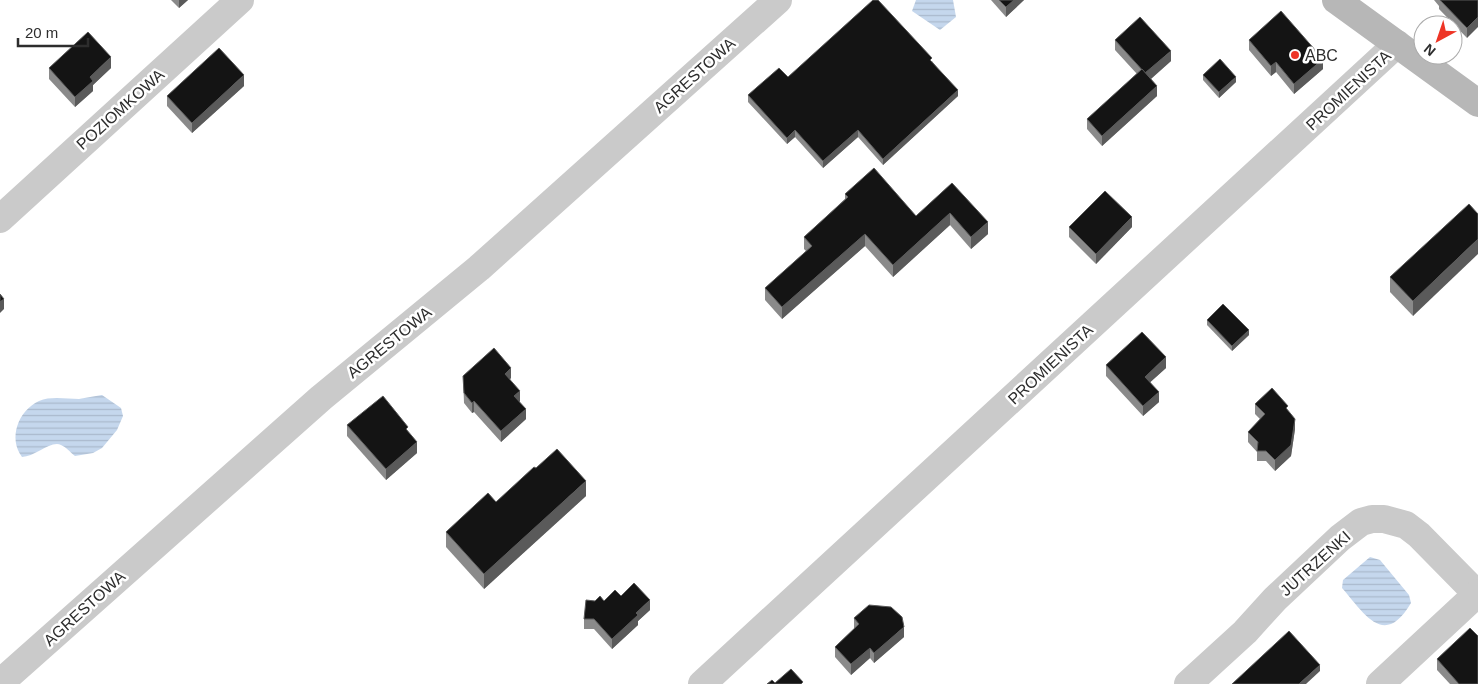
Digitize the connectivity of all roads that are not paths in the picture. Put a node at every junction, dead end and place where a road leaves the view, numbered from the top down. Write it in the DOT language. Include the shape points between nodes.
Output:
graph roads {
  1 [pos="240,0"];
  2 [pos="778,0"];
  3 [pos="1336,0"];
  4 [pos="1398,44"];
  5 [pos="1478,103"];
  6 [pos="0,219"];
  7 [pos="1477,594"];
  8 [pos="0,683"];
  9 [pos="702,684"];
  10 [pos="1188,684"];
  11 [pos="1380,684"];
  1 -- 6 [label="street, POZIOMKOWA"];
  2 -- 8 [label="street, AGRESTOWA" via="479,268 320,398"];
  3 -- 4 [label="street"];
  4 -- 5 [label="street"];
  4 -- 9 [label="street, PROMIENISTA"];
  7 -- 10 [label="street, JUTRZENKI" via="1406,525 1384,519 1361,522 1275,599 1245,632"];
  7 -- 11 [label="street, JUTRZENKI"];
}
